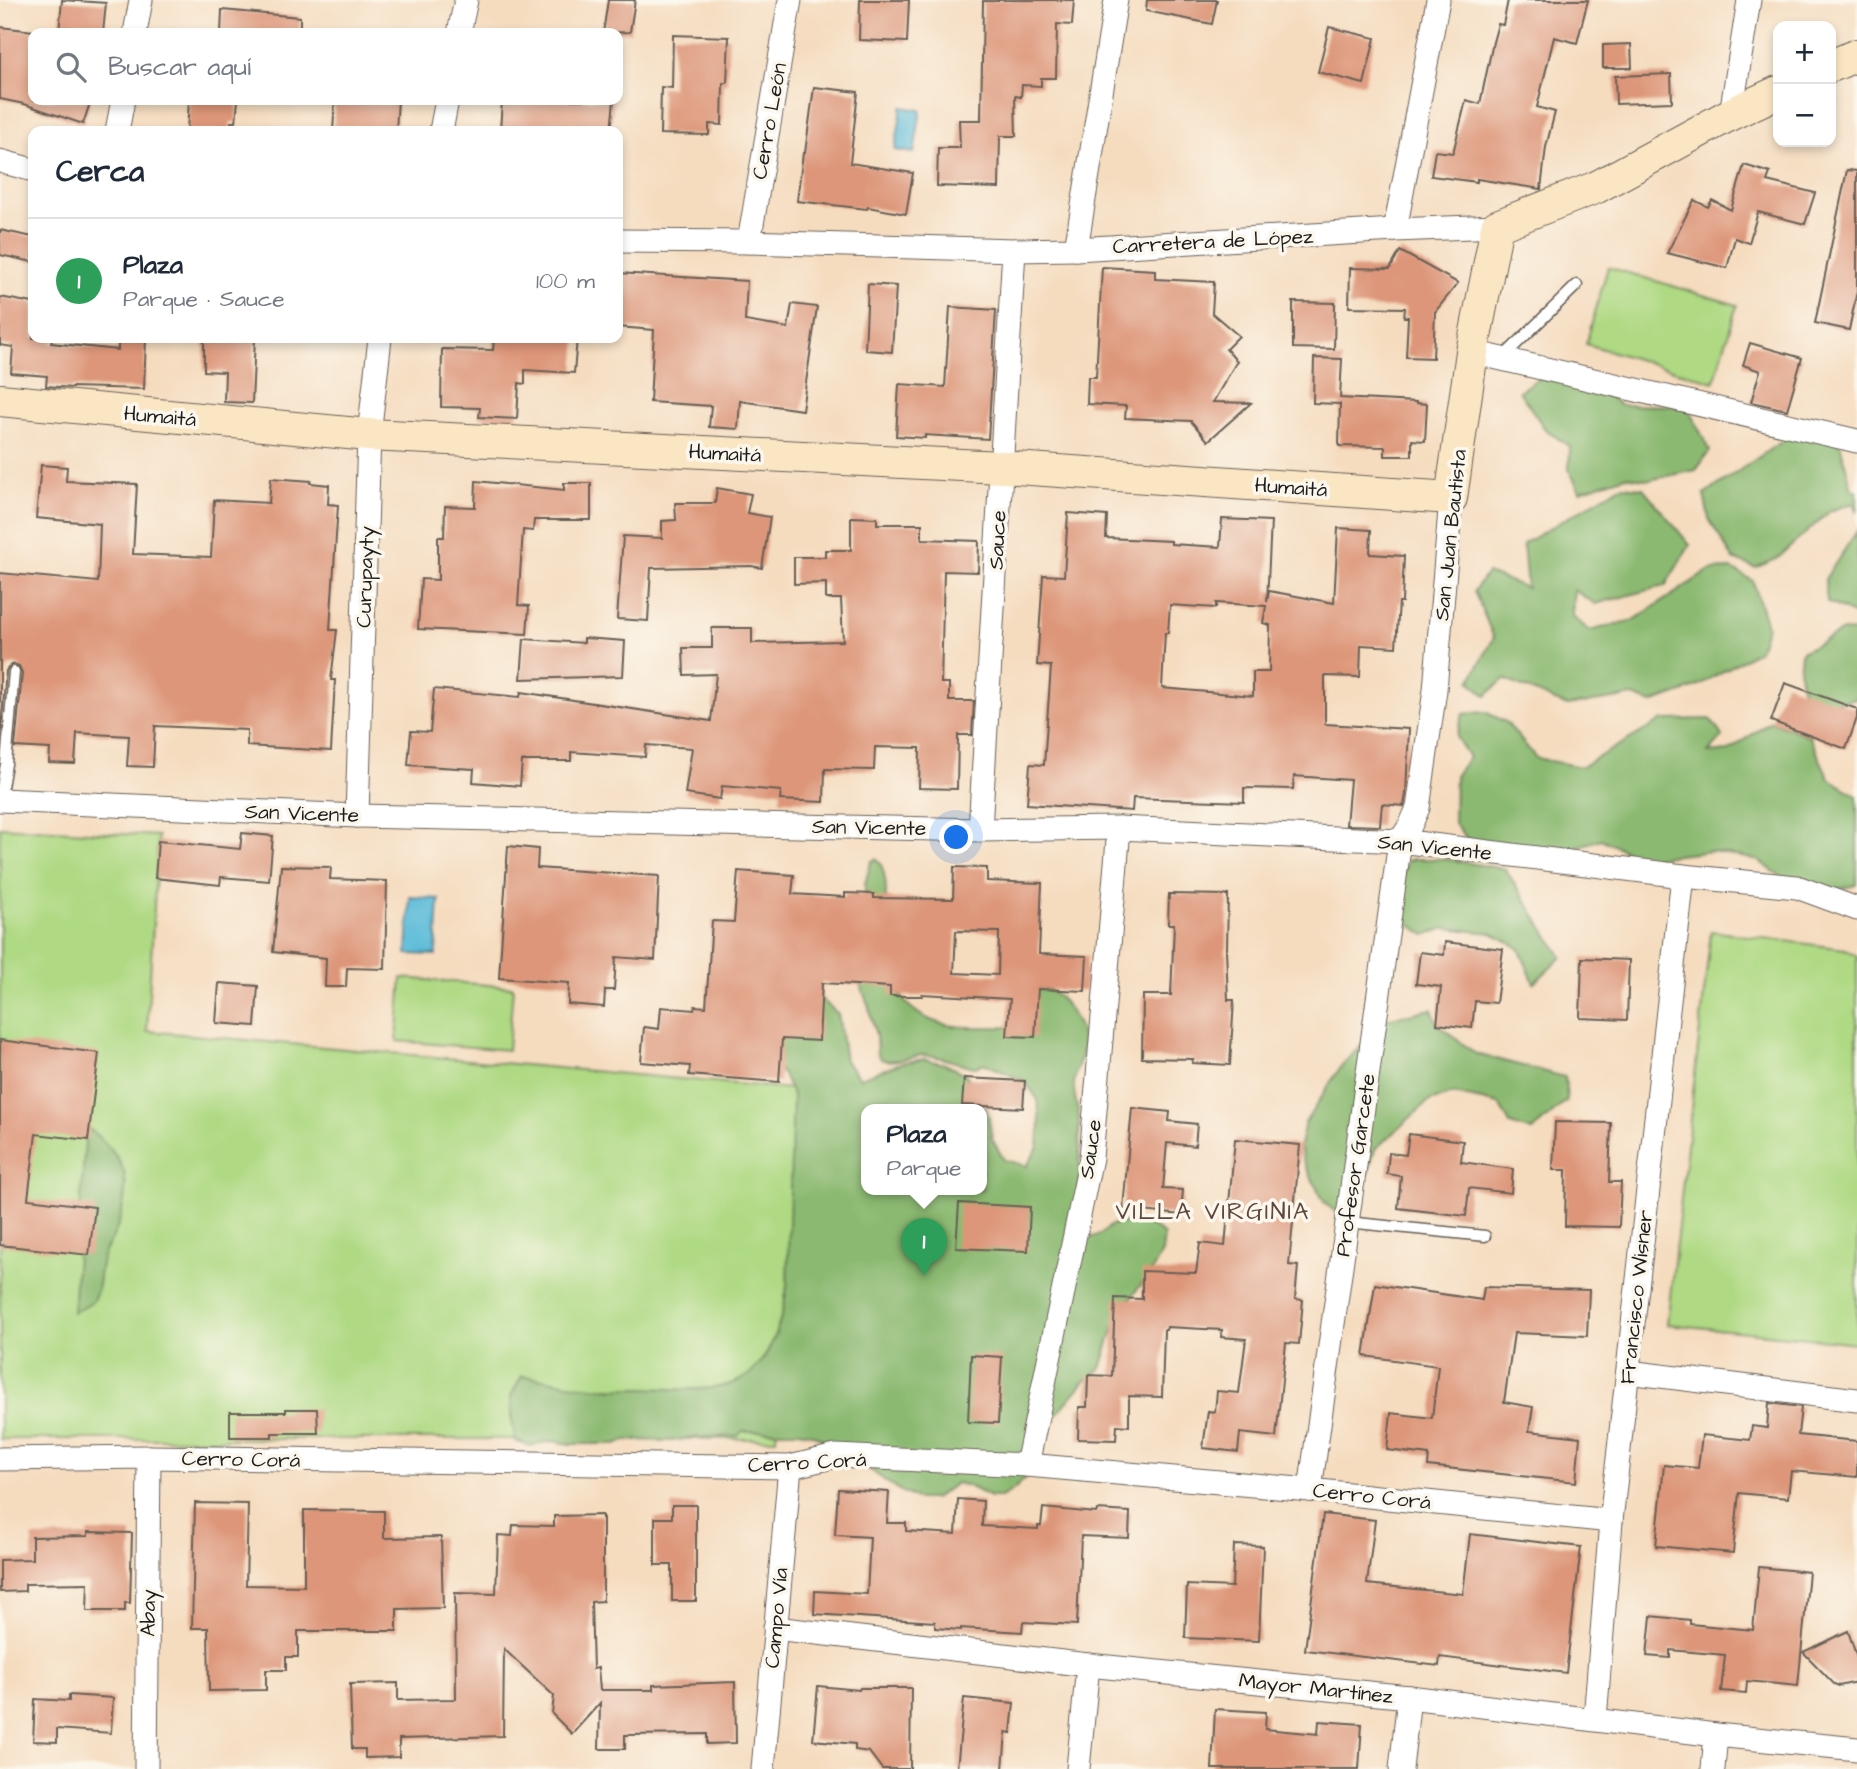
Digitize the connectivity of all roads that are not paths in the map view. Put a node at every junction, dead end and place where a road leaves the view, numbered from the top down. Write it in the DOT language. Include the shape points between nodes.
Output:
graph roads {
  1 [pos="141,0"];
  2 [pos="466,0"];
  3 [pos="790,0"];
  4 [pos="1116,0"];
  5 [pos="1438,0"];
  6 [pos="1749,0"];
  7 [pos="136,28"];
  8 [pos="460,28"];
  9 [pos="1773,94"];
  10 [pos="122,105"];
  11 [pos="446,105"];
  12 [pos="1731,114"];
  13 [pos="118,126"];
  14 [pos="442,126"];
  15 [pos="0,161"];
  16 [pos="28,169"];
  17 [pos="1497,226"];
  18 [pos="1395,230"];
  19 [pos="623,241"];
  20 [pos="749,242"];
  21 [pos="1076,249"];
  22 [pos="1014,250"];
  23 [pos="1577,285"];
  24 [pos="379,343"];
  25 [pos="1487,355"];
  26 [pos="0,400"];
  27 [pos="369,435"];
  28 [pos="1857,441"];
  29 [pos="1001,467"];
  30 [pos="1451,498"];
  31 [pos="14,672"];
  32 [pos="0,800"];
  33 [pos="357,816"];
  34 [pos="1119,828"];
  35 [pos="980,830"];
  36 [pos="1400,841"];
  37 [pos="1684,876"];
  38 [pos="1857,909"];
  39 [pos="1347,1222"];
  40 [pos="1485,1236"];
  41 [pos="1628,1373"];
  42 [pos="1857,1400"];
  43 [pos="149,1457"];
  44 [pos="0,1460"];
  45 [pos="1027,1465"];
  46 [pos="790,1466"];
  47 [pos="1310,1490"];
  48 [pos="1611,1521"];
  49 [pos="775,1628"];
  50 [pos="1088,1665"];
  51 [pos="1409,1697"];
  52 [pos="1595,1720"];
  53 [pos="1716,1735"];
  54 [pos="1857,1749"];
  55 [pos="146,1769"];
  56 [pos="762,1769"];
  57 [pos="1078,1769"];
  58 [pos="1401,1769"];
  59 [pos="1713,1769"];
  1 -- 7 [label="street"];
  2 -- 8 [label="street"];
  3 -- 20 [label="street, Cerro León"];
  4 -- 21 [label="street"];
  5 -- 18 [label="street"];
  6 -- 12 [label="street"];
  9 -- 12 [label="street, Carretera de López"];
  10 -- 13 [label="street"];
  11 -- 14 [label="street"];
  12 -- 17 [label="street, Carretera de López" via="1597,187"];
  15 -- 16 [label="street"];
  17 -- 18 [label="street, Carretera de López"];
  17 -- 25 [label="street, San Juan Bautista"];
  18 -- 21 [label="street, Carretera de López"];
  19 -- 20 [label="street, Carretera de López"];
  20 -- 22 [label="street, Carretera de López"];
  21 -- 22 [label="street, Carretera de López"];
  22 -- 29 [label="street, Sauce"];
  23 -- 25 [label="lane"];
  24 -- 27 [label="street, Curupayty"];
  25 -- 28 [label="street"];
  25 -- 30 [label="street, San Juan Bautista"];
  26 -- 27 [label="street, Humaitá"];
  27 -- 29 [label="street, Humaitá"];
  27 -- 33 [label="street, Curupayty"];
  29 -- 30 [label="street, Humaitá"];
  29 -- 35 [label="street, Sauce"];
  30 -- 36 [label="street, San Juan Bautista" via="1435,690 1418,808"];
  31 -- 32 [label="lane"];
  32 -- 33 [label="street, San Vicente"];
  33 -- 35 [label="street, San Vicente"];
  34 -- 35 [label="street, San Vicente"];
  34 -- 36 [label="street, San Vicente"];
  34 -- 45 [label="street, Sauce" via="1091,1158"];
  36 -- 37 [label="street, San Vicente"];
  36 -- 39 [label="street, Profesor Garcete"];
  37 -- 38 [label="street, San Vicente" via="1797,887"];
  37 -- 41 [label="street, Francisco Wisner"];
  39 -- 40 [label="lane"];
  39 -- 47 [label="street, Profesor Garcete"];
  41 -- 42 [label="street"];
  41 -- 48 [label="street, Francisco Wisner"];
  43 -- 44 [label="street, Cerro Corá"];
  43 -- 46 [label="street, Cerro Corá"];
  43 -- 55 [label="street, Abay"];
  45 -- 46 [label="street, Cerro Corá" via="835,1456"];
  45 -- 47 [label="street, Cerro Corá"];
  46 -- 49 [label="street, Campo Vía"];
  47 -- 48 [label="street, Cerro Corá"];
  48 -- 52 [label="street, Francisco Wisner"];
  49 -- 50 [label="street, Mayor Martínez"];
  49 -- 56 [label="street, Campo Vía"];
  50 -- 51 [label="street, Mayor Martínez"];
  50 -- 57 [label="street"];
  51 -- 52 [label="street, Mayor Martínez"];
  51 -- 58 [label="street"];
  52 -- 53 [label="street, Mayor Martínez"];
  53 -- 54 [label="street, Mayor Martínez"];
  53 -- 59 [label="street"];
}
